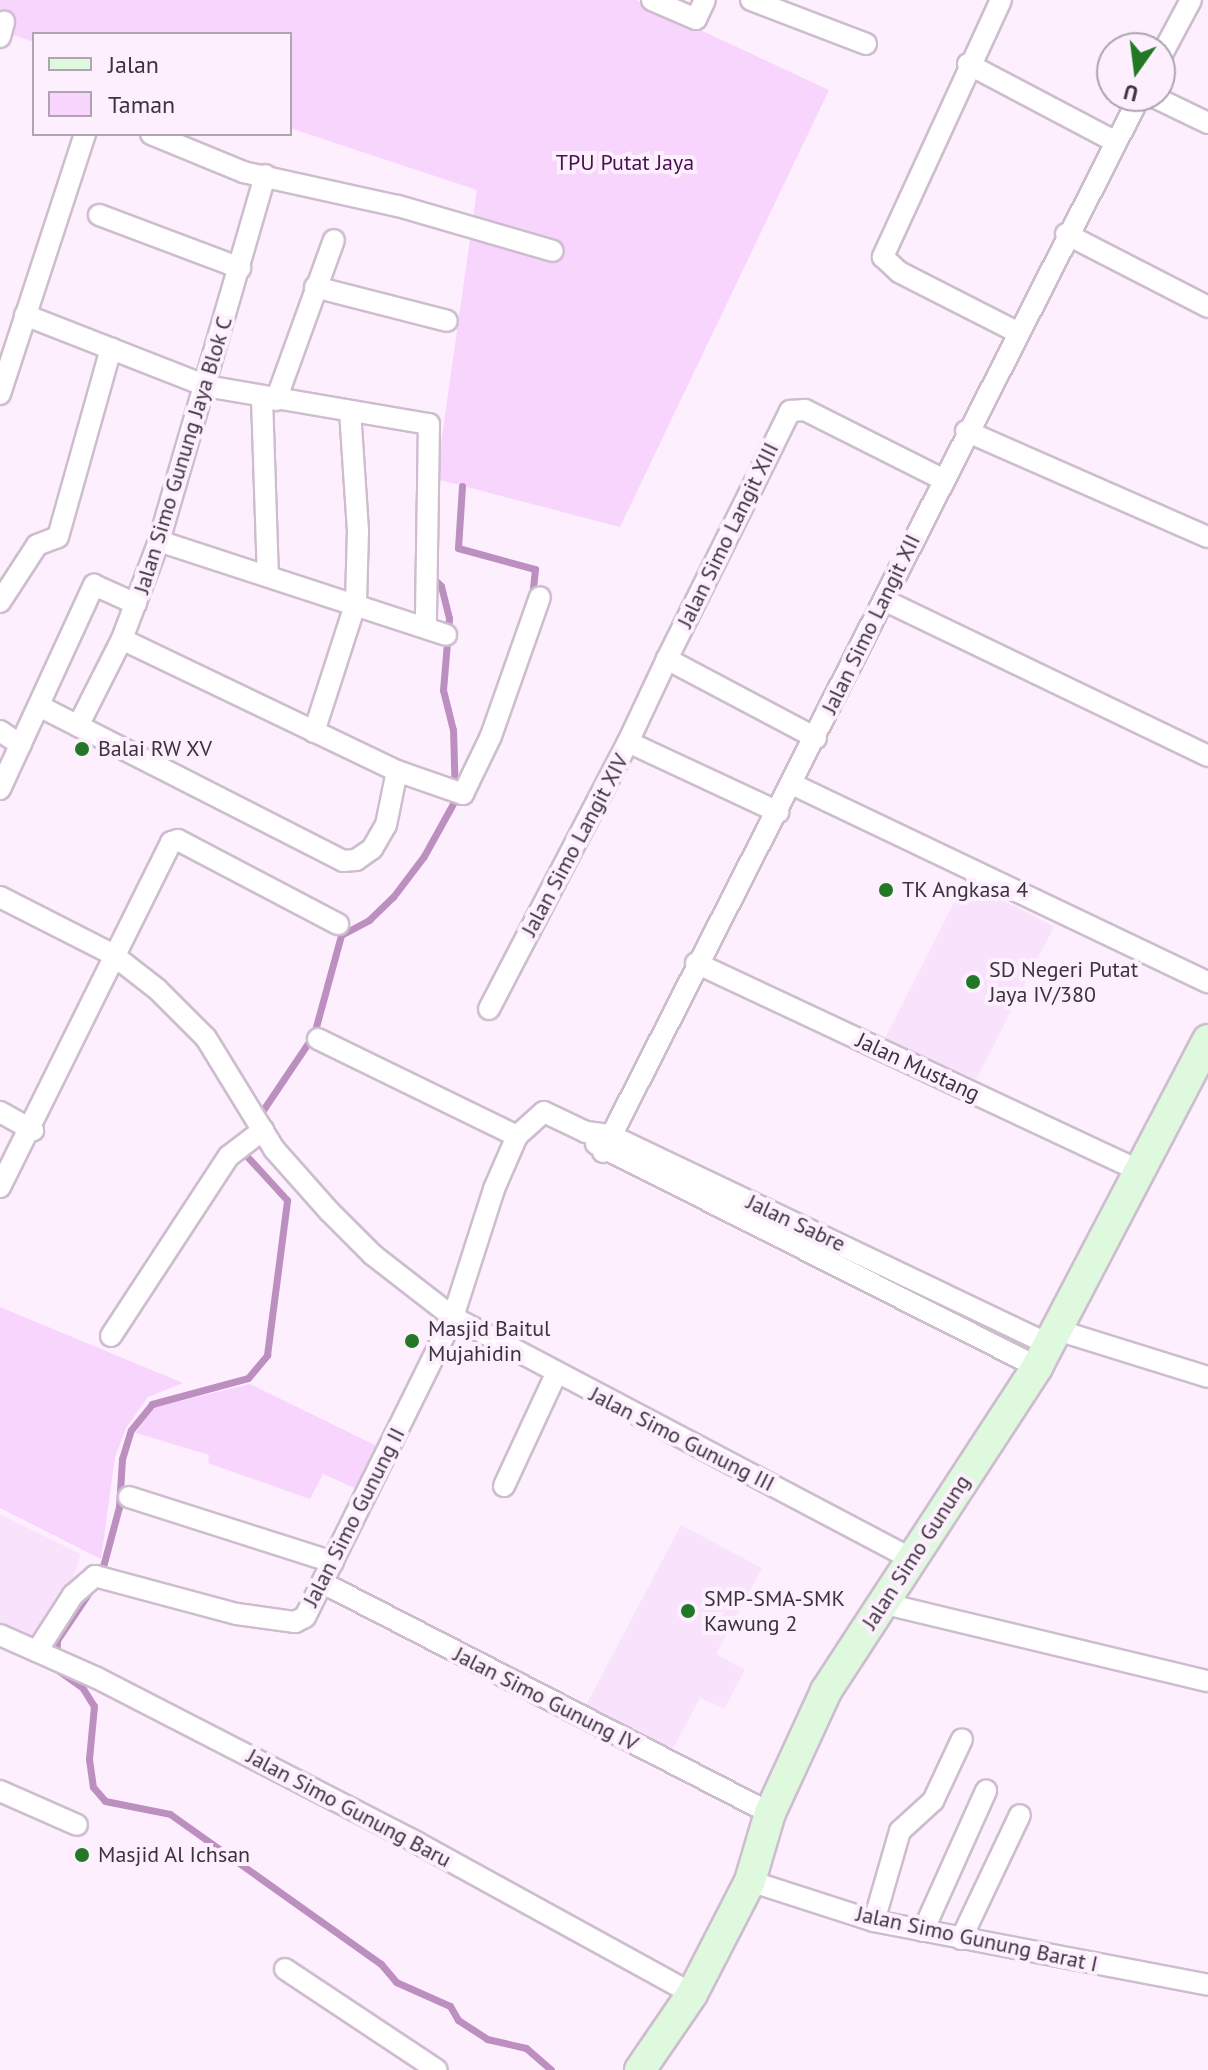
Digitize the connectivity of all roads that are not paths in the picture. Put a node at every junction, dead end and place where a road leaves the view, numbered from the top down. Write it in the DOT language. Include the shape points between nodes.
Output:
graph roads {
  1 [pos="652,0"];
  2 [pos="751,0"];
  3 [pos="1001,0"];
  4 [pos="1191,0"];
  5 [pos="700,9"];
  6 [pos="1174,32"];
  7 [pos="866,44"];
  8 [pos="968,64"];
  9 [pos="1176,108"];
  10 [pos="1132,112"];
  11 [pos="1208,123"];
  12 [pos="84,136"];
  13 [pos="156,136"];
  14 [pos="1116,142"];
  15 [pos="265,175"];
  16 [pos="99,215"];
  17 [pos="1066,234"];
  18 [pos="334,240"];
  19 [pos="553,251"];
  20 [pos="240,268"];
  21 [pos="315,287"];
  22 [pos="1208,307"];
  23 [pos="25,315"];
  24 [pos="447,321"];
  25 [pos="1017,332"];
  26 [pos="111,348"];
  27 [pos="206,386"];
  28 [pos="0,394"];
  29 [pos="269,399"];
  30 [pos="350,412"];
  31 [pos="966,431"];
  32 [pos="942,479"];
  33 [pos="1208,537"];
  34 [pos="159,541"];
  35 [pos="268,575"];
  36 [pos="540,597"];
  37 [pos="884,600"];
  38 [pos="0,602"];
  39 [pos="356,602"];
  40 [pos="136,604"];
  41 [pos="426,626"];
  42 [pos="446,635"];
  43 [pos="122,639"];
  44 [pos="667,659"];
  45 [pos="41,707"];
  46 [pos="78,726"];
  47 [pos="0,731"];
  48 [pos="314,732"];
  49 [pos="816,738"];
  50 [pos="628,742"];
  51 [pos="21,745"];
  52 [pos="1208,756"];
  53 [pos="397,771"];
  54 [pos="792,784"];
  55 [pos="0,789"];
  56 [pos="778,812"];
  57 [pos="0,897"];
  58 [pos="338,924"];
  59 [pos="112,954"];
  60 [pos="696,963"];
  61 [pos="1208,982"];
  62 [pos="489,1009"];
  63 [pos="318,1039"];
  64 [pos="1206,1046"];
  65 [pos="0,1112"];
  66 [pos="33,1130"];
  67 [pos="253,1131"];
  68 [pos="517,1136"];
  69 [pos="606,1143"];
  70 [pos="1140,1171"];
  71 [pos="0,1187"];
  72 [pos="453,1317"];
  73 [pos="111,1336"];
  74 [pos="1048,1347"];
  75 [pos="556,1374"];
  76 [pos="1208,1377"];
  77 [pos="504,1486"];
  78 [pos="129,1497"];
  79 [pos="912,1559"];
  80 [pos="333,1562"];
  81 [pos="323,1583"];
  82 [pos="882,1603"];
  83 [pos="0,1635"];
  84 [pos="50,1656"];
  85 [pos="1208,1681"];
  86 [pos="962,1739"];
  87 [pos="0,1791"];
  88 [pos="986,1791"];
  89 [pos="770,1813"];
  90 [pos="1020,1815"];
  91 [pos="77,1825"];
  92 [pos="750,1881"];
  93 [pos="874,1921"];
  94 [pos="923,1931"];
  95 [pos="961,1939"];
  96 [pos="285,1969"];
  97 [pos="1208,1985"];
  98 [pos="692,1994"];
  99 [pos="437,2070"];
  100 [pos="640,2070"];
  1 -- 5 [label="street"];
  2 -- 7 [label="street"];
  3 -- 8 [label="street"];
  4 -- 6 [label="street"];
  8 -- 14 [label="street"];
  8 -- 25 [label="street" via="883,257 899,272"];
  9 -- 11 [label="street"];
  10 -- 14 [label="street, Jalan Simo Langit XII"];
  12 -- 23 [label="street"];
  13 -- 15 [label="street" via="243,172"];
  14 -- 17 [label="street, Jalan Simo Langit XII"];
  15 -- 19 [label="street"];
  15 -- 20 [label="street, Jalan Simo Gunung Jaya Blok C"];
  16 -- 20 [label="street"];
  17 -- 22 [label="street"];
  17 -- 25 [label="street, Jalan Simo Langit XII"];
  18 -- 21 [label="street"];
  20 -- 27 [label="street, Jalan Simo Gunung Jaya Blok C"];
  21 -- 24 [label="street"];
  21 -- 29 [label="street"];
  23 -- 26 [label="street"];
  23 -- 28 [label="street"];
  25 -- 31 [label="street, Jalan Simo Langit XII"];
  26 -- 27 [label="street"];
  26 -- 38 [label="street" via="58,537 37,545"];
  27 -- 29 [label="street"];
  27 -- 34 [label="street, Jalan Simo Gunung Jaya Blok C"];
  29 -- 30 [label="street"];
  29 -- 35 [label="street"];
  30 -- 39 [label="street" via="358,531"];
  30 -- 41 [label="street" via="429,424"];
  31 -- 32 [label="street, Jalan Simo Langit XII"];
  31 -- 33 [label="street"];
  32 -- 37 [label="street, Jalan Simo Langit XII"];
  32 -- 44 [label="street, Jalan Simo Langit XIII" via="805,410 790,411"];
  34 -- 35 [label="street"];
  34 -- 40 [label="street, Jalan Simo Gunung Jaya Blok C"];
  35 -- 39 [label="street"];
  36 -- 53 [label="street" via="491,736 465,791 454,792"];
  37 -- 49 [label="street, Jalan Simo Langit XII"];
  37 -- 52 [label="street"];
  39 -- 41 [label="street"];
  39 -- 48 [label="street"];
  40 -- 43 [label="street, Jalan Simo Gunung Jaya Blok C"];
  40 -- 45 [label="street" via="94,585"];
  41 -- 42 [label="street"];
  43 -- 46 [label="street, Jalan Simo Gunung Jaya Blok C"];
  43 -- 48 [label="street"];
  44 -- 49 [label="street"];
  44 -- 50 [label="street"];
  45 -- 46 [label="street"];
  45 -- 51 [label="street"];
  46 -- 53 [label="street" via="343,861 356,860 372,849 386,825"];
  47 -- 51 [label="street"];
  48 -- 53 [label="street"];
  49 -- 54 [label="street, Jalan Simo Langit XII"];
  50 -- 56 [label="street, Jalan Simo Langit XIV"];
  50 -- 62 [label="street, Jalan Simo Langit XIV"];
  51 -- 55 [label="street"];
  54 -- 56 [label="street, Jalan Simo Langit XII"];
  54 -- 61 [label="street"];
  56 -- 60 [label="street, Jalan Simo Langit XII"];
  57 -- 59 [label="street, Jalan Simo Gunung III"];
  58 -- 59 [label="street" via="175,840"];
  59 -- 66 [label="street"];
  59 -- 67 [label="street, Jalan Simo Gunung III" via="206,1038"];
  60 -- 69 [label="street, Jalan Simo Langit XII"];
  60 -- 70 [label="street, Jalan Mustang"];
  63 -- 68 [label="street"];
  64 -- 70 [label="main road, Jalan Simo Gunung"];
  65 -- 66 [label="street"];
  66 -- 71 [label="street"];
  67 -- 72 [label="street, Jalan Simo Gunung III" via="373,1255"];
  67 -- 73 [label="street"];
  68 -- 69 [label="street, Jalan Sabre" via="540,1114"];
  68 -- 72 [label="street, Jalan Simo Gunung II" via="494,1189"];
  69 -- 74 [label="street, Jalan Sabre"];
  70 -- 74 [label="main road, Jalan Simo Gunung"];
  72 -- 75 [label="street, Jalan Simo Gunung III"];
  72 -- 80 [label="street, Jalan Simo Gunung II"];
  74 -- 76 [label="street, Jalan Sabre"];
  74 -- 79 [label="main road, Jalan Simo Gunung"];
  75 -- 77 [label="street"];
  75 -- 79 [label="street, Jalan Simo Gunung III"];
  78 -- 80 [label="street"];
  79 -- 82 [label="main road, Jalan Simo Gunung"];
  80 -- 81 [label="street, Jalan Simo Gunung II"];
  81 -- 84 [label="street, Jalan Simo Gunung II" via="305,1617 295,1622 237,1614 99,1578 73,1595"];
  81 -- 89 [label="street, Jalan Simo Gunung IV"];
  82 -- 85 [label="street"];
  82 -- 89 [label="main road, Jalan Simo Gunung" via="826,1691"];
  83 -- 84 [label="street, Jalan Simo Gunung Baru"];
  84 -- 98 [label="street, Jalan Simo Gunung Baru" via="416,1842"];
  86 -- 93 [label="street" via="933,1801 900,1831"];
  87 -- 91 [label="street"];
  88 -- 94 [label="street"];
  89 -- 92 [label="main road, Jalan Simo Gunung"];
  90 -- 95 [label="street"];
  92 -- 93 [label="street, Jalan Simo Gunung Barat I"];
  92 -- 98 [label="main road, Jalan Simo Gunung"];
  93 -- 94 [label="street, Jalan Simo Gunung Barat I"];
  94 -- 95 [label="street, Jalan Simo Gunung Barat I"];
  95 -- 97 [label="street, Jalan Simo Gunung Barat I"];
  96 -- 99 [label="street"];
  98 -- 100 [label="main road, Jalan Simo Gunung"];
}
